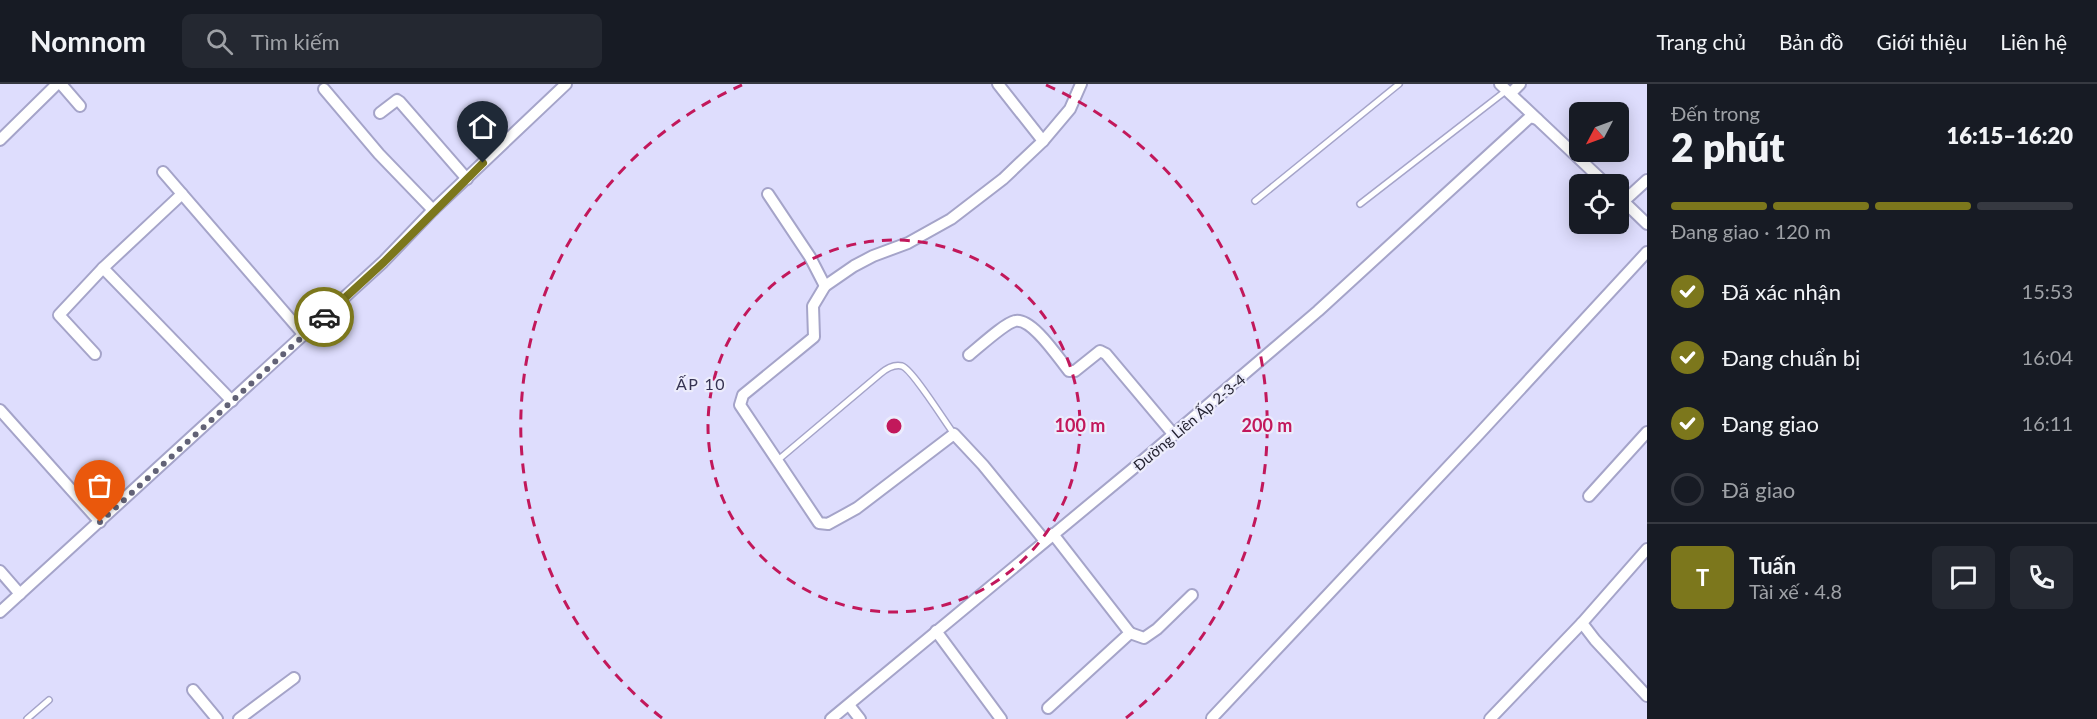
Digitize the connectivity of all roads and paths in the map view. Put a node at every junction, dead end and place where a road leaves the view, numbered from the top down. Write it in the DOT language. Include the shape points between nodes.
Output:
graph roads {
  1 [pos="59,84"];
  2 [pos="566,84"];
  3 [pos="998,84"];
  4 [pos="1081,84"];
  5 [pos="1399,84"];
  6 [pos="1520,84"];
  7 [pos="324,89"];
  8 [pos="1506,89"];
  9 [pos="80,106"];
  10 [pos="380,113"];
  11 [pos="1537,119"];
  12 [pos="0,140"];
  13 [pos="1043,141"];
  14 [pos="163,172"];
  15 [pos="1595,174"];
  16 [pos="466,178"];
  17 [pos="1647,180"];
  18 [pos="1629,193"];
  19 [pos="182,194"];
  20 [pos="768,194"];
  21 [pos="1255,201"];
  22 [pos="1360,204"];
  23 [pos="1629,207"];
  24 [pos="433,210"];
  25 [pos="1647,224"];
  26 [pos="1647,252"];
  27 [pos="102,268"];
  28 [pos="825,286"];
  29 [pos="304,335"];
  30 [pos="95,354"];
  31 [pos="969,355"];
  32 [pos="232,401"];
  33 [pos="1,413"];
  34 [pos="1647,432"];
  35 [pos="954,434"];
  36 [pos="1174,435"];
  37 [pos="778,460"];
  38 [pos="1589,496"];
  39 [pos="100,522"];
  40 [pos="1049,538"];
  41 [pos="1647,549"];
  42 [pos="0,572"];
  43 [pos="20,594"];
  44 [pos="1192,595"];
  45 [pos="0,612"];
  46 [pos="1582,623"];
  47 [pos="936,631"];
  48 [pos="1130,633"];
  49 [pos="294,678"];
  50 [pos="193,690"];
  51 [pos="1647,696"];
  52 [pos="49,700"];
  53 [pos="849,705"];
  54 [pos="1048,708"];
  55 [pos="1212,718"];
  56 [pos="27,719"];
  57 [pos="217,719"];
  58 [pos="239,719"];
  59 [pos="831,719"];
  60 [pos="860,719"];
  61 [pos="1001,719"];
  62 [pos="1490,719"];
  1 -- 9 [label="street"];
  1 -- 12 [label="street"];
  2 -- 16 [label="street"];
  3 -- 13 [label="street"];
  4 -- 13 [label="street" via="1070,109"];
  5 -- 21 [label="lane"];
  6 -- 8 [label="street"];
  7 -- 24 [label="street"];
  8 -- 11 [label="street"];
  8 -- 22 [label="lane"];
  10 -- 16 [label="street" via="393,101 400,102"];
  11 -- 15 [label="street"];
  11 -- 36 [label="street, Đường Liên Ấp 2-3-4" via="1530,117 1320,309"];
  13 -- 28 [label="street" via="1003,179 951,219 854,266"];
  14 -- 19 [label="street"];
  16 -- 24 [label="street"];
  17 -- 18 [label="street"];
  19 -- 27 [label="street"];
  19 -- 29 [label="street"];
  20 -- 28 [label="street"];
  23 -- 25 [label="street"];
  24 -- 29 [label="street" via="384,262"];
  26 -- 55 [label="street"];
  27 -- 30 [label="street" via="59,315"];
  27 -- 32 [label="street"];
  28 -- 37 [label="street" via="813,306 814,337 743,395 740,405"];
  29 -- 32 [label="street"];
  31 -- 36 [label="street" via="1013,321 1022,320 1034,328 1069,371 1075,371 1100,351 1106,354"];
  32 -- 39 [label="street"];
  33 -- 39 [label="street"];
  34 -- 38 [label="street"];
  35 -- 37 [label="street" via="857,508 828,524 814,518"];
  35 -- 37 [label="lane" via="918,381 904,367 895,366 880,374"];
  35 -- 40 [label="street"];
  36 -- 40 [label="street, Đường Liên Ấp 2-3-4"];
  39 -- 43 [label="street"];
  40 -- 47 [label="street, Đường Liên Ấp 2-3-4"];
  40 -- 48 [label="street"];
  41 -- 46 [label="street"];
  42 -- 43 [label="street"];
  43 -- 45 [label="street"];
  44 -- 48 [label="street" via="1144,639"];
  46 -- 51 [label="street"];
  46 -- 62 [label="street"];
  47 -- 53 [label="street, Đường Liên Ấp 2-3-4"];
  47 -- 61 [label="street"];
  48 -- 54 [label="street"];
  49 -- 58 [label="street"];
  50 -- 57 [label="street"];
  52 -- 56 [label="lane"];
  53 -- 59 [label="street, Đường Liên Ấp 2-3-4"];
  53 -- 60 [label="street"];
}
